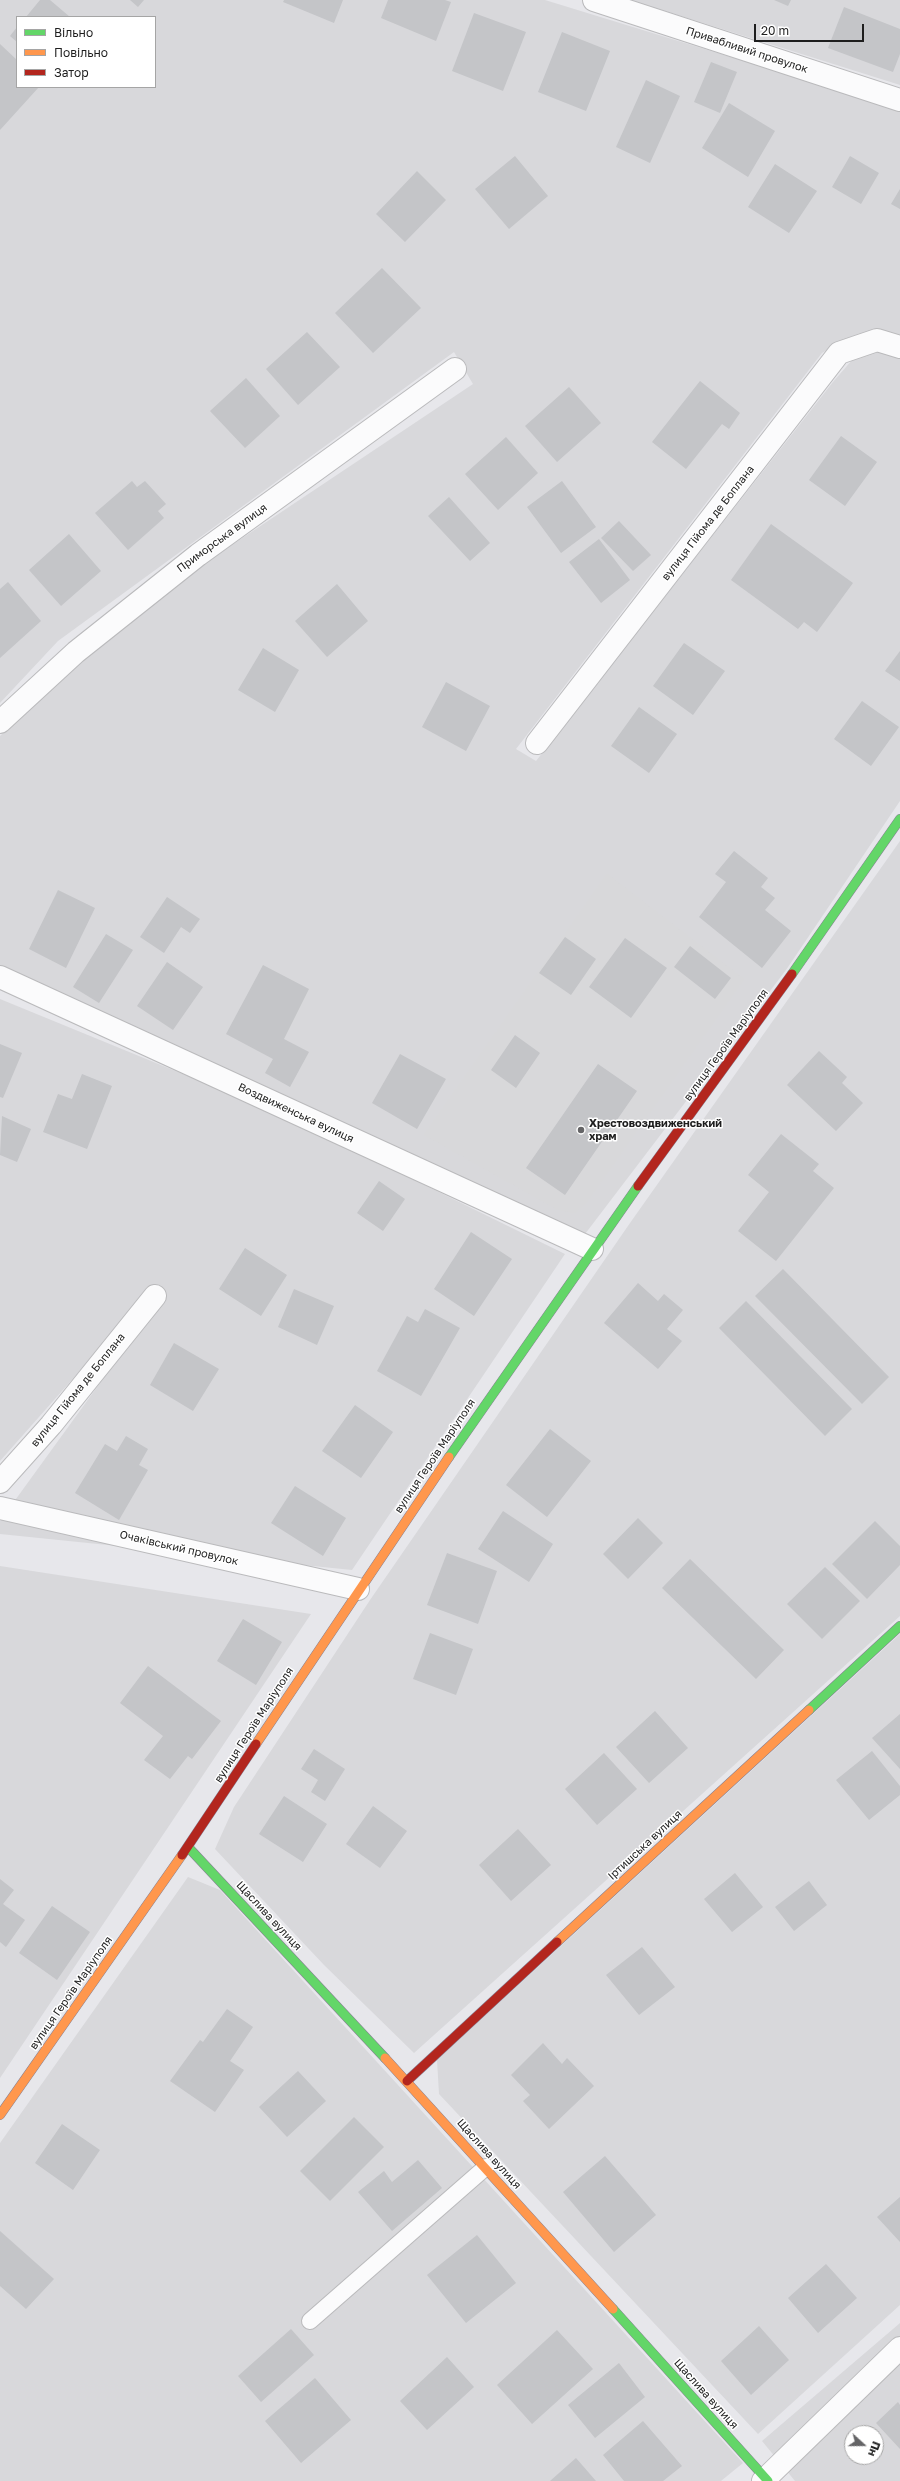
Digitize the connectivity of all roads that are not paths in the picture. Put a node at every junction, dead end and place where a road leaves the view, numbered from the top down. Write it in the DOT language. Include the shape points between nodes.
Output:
graph roads {
  1 [pos="594,0"];
  2 [pos="900,100"];
  3 [pos="900,347"];
  4 [pos="455,370"];
  5 [pos="0,722"];
  6 [pos="537,743"];
  7 [pos="900,818"];
  8 [pos="0,976"];
  9 [pos="592,1249"];
  10 [pos="155,1296"];
  11 [pos="0,1482"];
  12 [pos="0,1508"];
  13 [pos="358,1589"];
  14 [pos="900,1626"];
  15 [pos="188,1847"];
  16 [pos="407,2081"];
  17 [pos="0,2115"];
  18 [pos="486,2167"];
  19 [pos="310,2321"];
  20 [pos="900,2348"];
  21 [pos="766,2480"];
  1 -- 2 [label="street, Привабливий провулок"];
  3 -- 6 [label="street, вулиця Гійома де Боплана" via="877,340 839,353"];
  4 -- 5 [label="street, Приморська вулиця" via="198,555 76,652"];
  7 -- 9 [label="street, вулиця Героїв Маріуполя" via="788,980"];
  8 -- 9 [label="street, Воздвиженська вулиця"];
  9 -- 13 [label="street, вулиця Героїв Маріуполя"];
  10 -- 11 [label="street, вулиця Гійома де Боплана" via="51,1424"];
  12 -- 13 [label="street, Очаківський провулок"];
  13 -- 15 [label="street, вулиця Героїв Маріуполя"];
  14 -- 16 [label="street, Іртишська вулиця"];
  15 -- 16 [label="street, Щаслива вулиця"];
  15 -- 17 [label="street, вулиця Героїв Маріуполя"];
  16 -- 18 [label="street, Щаслива вулиця"];
  18 -- 19 [label="lane"];
  18 -- 21 [label="street, Щаслива вулиця"];
  20 -- 21 [label="street"];
}
